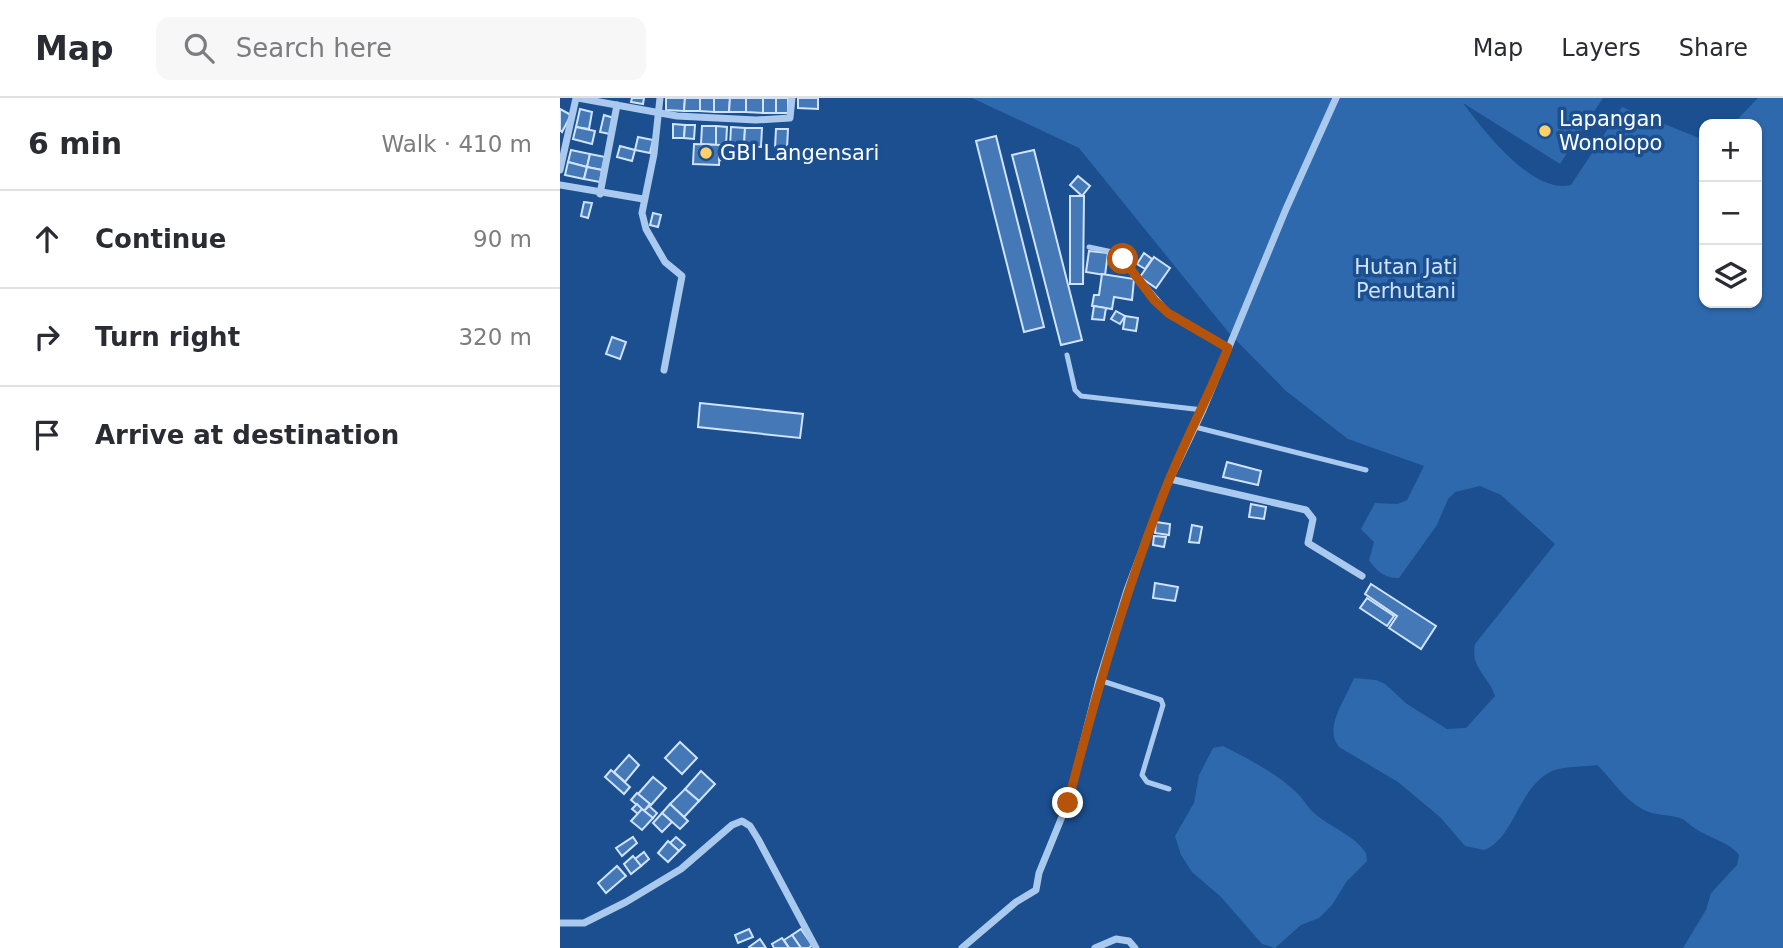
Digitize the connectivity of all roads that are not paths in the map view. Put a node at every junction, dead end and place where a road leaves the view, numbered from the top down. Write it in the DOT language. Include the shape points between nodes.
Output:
graph roads {
  1 [pos="577,98"];
  2 [pos="660,98"];
  3 [pos="792,98"];
  4 [pos="1336,98"];
  5 [pos="617,105"];
  6 [pos="659,114"];
  7 [pos="564,136"];
  8 [pos="560,170"];
  9 [pos="560,185"];
  10 [pos="600,194"];
  11 [pos="643,199"];
  12 [pos="1088,247"];
  13 [pos="1228,348"];
  14 [pos="1067,355"];
  15 [pos="664,370"];
  16 [pos="1203,410"];
  17 [pos="1195,427"];
  18 [pos="1366,470"];
  19 [pos="1170,479"];
  20 [pos="1362,576"];
  21 [pos="1099,680"];
  22 [pos="1169,789"];
  23 [pos="560,923"];
  24 [pos="814,947"];
  25 [pos="962,948"];
  26 [pos="1096,948"];
  27 [pos="1135,948"];
  1 -- 5 [label="street"];
  1 -- 7 [label="street"];
  2 -- 6 [label="street"];
  3 -- 6 [label="street" via="787,119"];
  4 -- 13 [label="street"];
  5 -- 6 [label="street"];
  5 -- 10 [label="street"];
  6 -- 11 [label="street"];
  7 -- 8 [label="street"];
  9 -- 10 [label="street"];
  10 -- 11 [label="street"];
  11 -- 15 [label="street" via="646,229 665,262 682,276"];
  12 -- 13 [label="lane" via="1117,253 1168,313"];
  13 -- 16 [label="street"];
  14 -- 16 [label="lane" via="1075,390 1081,396"];
  16 -- 17 [label="street"];
  17 -- 18 [label="lane"];
  17 -- 19 [label="street"];
  19 -- 20 [label="street" via="1306,510 1313,519 1308,543"];
  19 -- 21 [label="street" via="1127,590"];
  21 -- 22 [label="lane" via="1161,700 1142,775 1147,782"];
  21 -- 25 [label="street" via="1068,803 1036,890"];
  23 -- 24 [label="street" via="584,923 626,902 681,869 742,821 758,839"];
  26 -- 27 [label="street" via="1124,939"];
}
